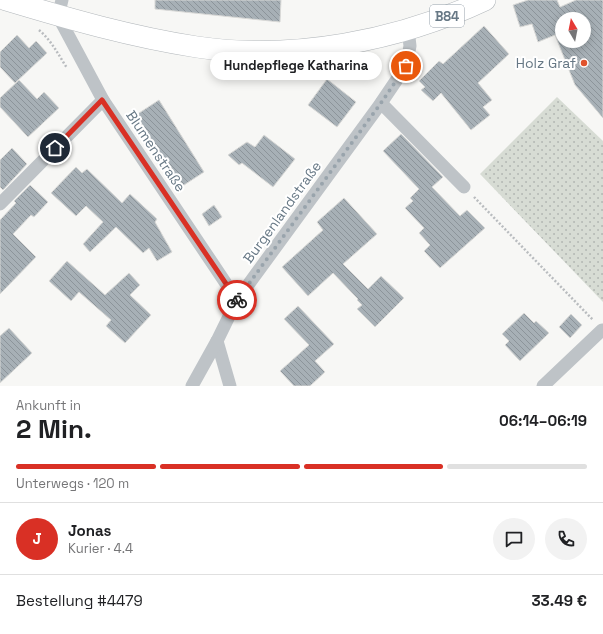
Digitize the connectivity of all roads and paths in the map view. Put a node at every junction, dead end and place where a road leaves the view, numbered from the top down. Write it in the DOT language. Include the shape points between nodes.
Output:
graph roads {
  1 [pos="6,0"];
  2 [pos="485,0"];
  3 [pos="60,8"];
  4 [pos="34,28"];
  5 [pos="408,29"];
  6 [pos="70,73"];
  7 [pos="102,100"];
  8 [pos="381,103"];
  9 [pos="464,186"];
  10 [pos="0,204"];
  11 [pos="237,300"];
  12 [pos="602,330"];
  13 [pos="217,341"];
  14 [pos="192,386"];
  15 [pos="230,386"];
  16 [pos="543,386"];
  1 -- 3 [label="main road, B84"];
  2 -- 5 [label="main road, B84"];
  3 -- 5 [label="main road, B84" via="136,36 198,47 255,51 362,41"];
  3 -- 7 [label="street, Blumenstraße"];
  4 -- 6 [label="path" via="45,35"];
  5 -- 8 [label="street, Burgenlandstraße" via="410,46 406,66"];
  7 -- 10 [label="street"];
  7 -- 11 [label="street, Blumenstraße"];
  8 -- 9 [label="street"];
  8 -- 11 [label="street, Burgenlandstraße"];
  9 -- 12 [label="path"];
  11 -- 13 [label="street, Burgenlandstraße"];
  12 -- 16 [label="street"];
  13 -- 14 [label="street, Burgenlandstraße"];
  13 -- 15 [label="street"];
}
